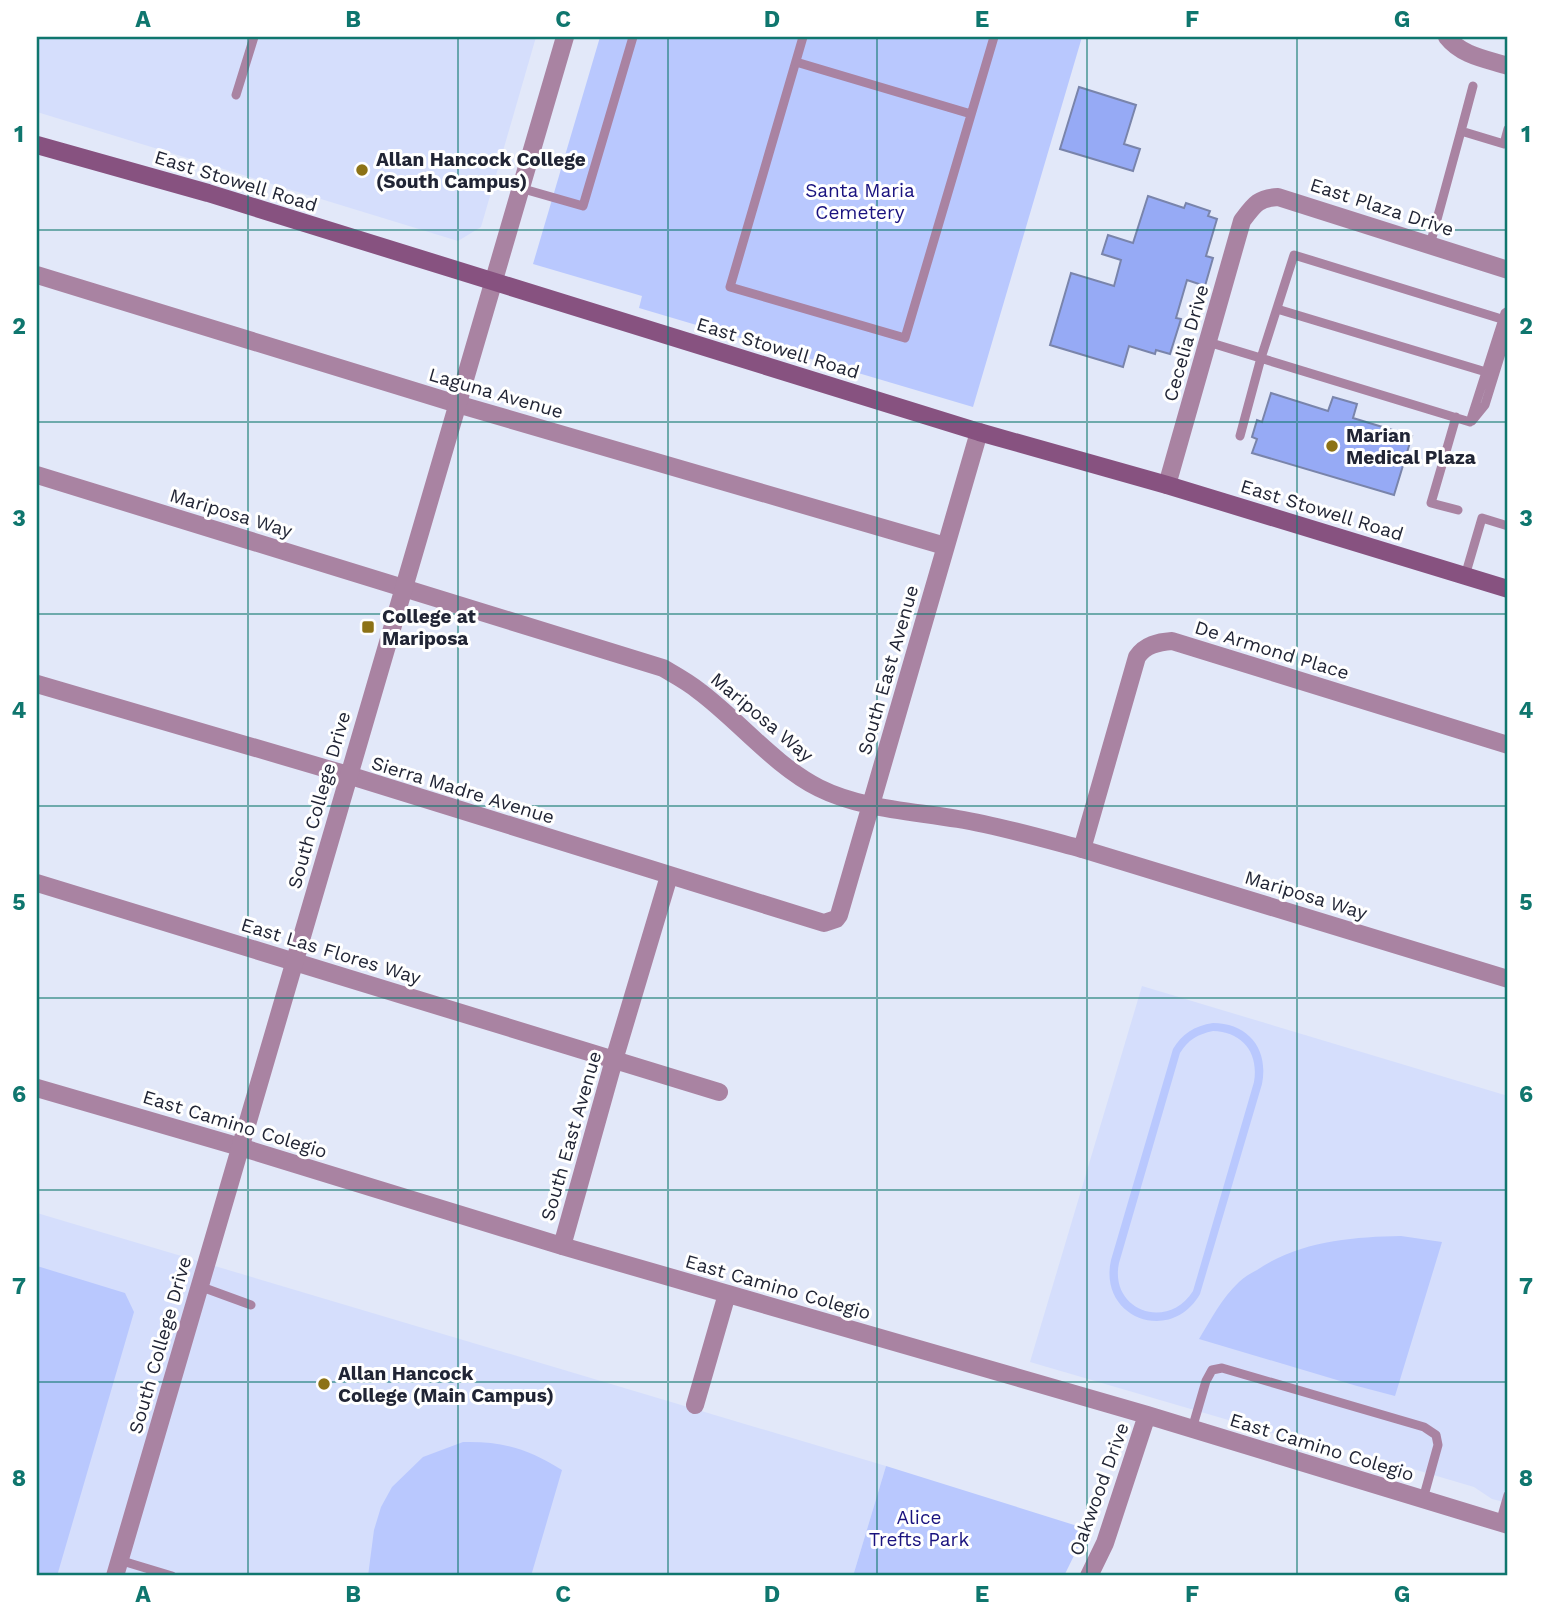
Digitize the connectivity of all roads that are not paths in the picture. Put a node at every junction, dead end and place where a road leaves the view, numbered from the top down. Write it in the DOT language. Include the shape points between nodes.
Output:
graph roads {
  1 [pos="254,37"];
  2 [pos="565,37"];
  3 [pos="633,37"];
  4 [pos="803,37"];
  5 [pos="994,37"];
  6 [pos="1447,37"];
  7 [pos="796,62"];
  8 [pos="1508,66"];
  9 [pos="1473,86"];
  10 [pos="236,95"];
  11 [pos="971,114"];
  12 [pos="1508,129"];
  13 [pos="1461,131"];
  14 [pos="37,145"];
  15 [pos="520,188"];
  16 [pos="1247,214"];
  17 [pos="1430,245"];
  18 [pos="1508,270"];
  19 [pos="37,275"];
  20 [pos="492,282"];
  21 [pos="1277,309"];
  22 [pos="1507,317"];
  23 [pos="1508,331"];
  24 [pos="1208,342"];
  25 [pos="1261,358"];
  26 [pos="1486,372"];
  27 [pos="457,404"];
  28 [pos="1456,417"];
  29 [pos="1470,422"];
  30 [pos="979,432"];
  31 [pos="1240,436"];
  32 [pos="37,475"];
  33 [pos="1167,485"];
  34 [pos="1458,509"];
  35 [pos="1508,526"];
  36 [pos="945,546"];
  37 [pos="1465,576"];
  38 [pos="403,587"];
  39 [pos="1508,589"];
  40 [pos="37,684"];
  41 [pos="1508,745"];
  42 [pos="348,775"];
  43 [pos="871,805"];
  44 [pos="1082,849"];
  45 [pos="669,876"];
  46 [pos="37,883"];
  47 [pos="836,919"];
  48 [pos="294,962"];
  49 [pos="1508,979"];
  50 [pos="614,1060"];
  51 [pos="37,1088"];
  52 [pos="719,1092"];
  53 [pos="240,1147"];
  54 [pos="562,1246"];
  55 [pos="199,1286"];
  56 [pos="727,1294"];
  57 [pos="251,1305"];
  58 [pos="695,1405"];
  59 [pos="1147,1415"];
  60 [pos="1192,1429"];
  61 [pos="1508,1494"];
  62 [pos="1423,1499"];
  63 [pos="1504,1524"];
  64 [pos="117,1568"];
  65 [pos="172,1576"];
  66 [pos="1089,1576"];
  1 -- 10 [label="lane"];
  2 -- 15 [label="street, South College Drive"];
  3 -- 15 [label="lane" via="583,206"];
  4 -- 7 [label="lane"];
  5 -- 11 [label="lane"];
  6 -- 8 [label="street" via="1470,55"];
  7 -- 11 [label="lane"];
  7 -- 11 [label="lane" via="730,287 905,338"];
  9 -- 13 [label="lane"];
  12 -- 13 [label="lane" via="1504,144"];
  13 -- 17 [label="lane"];
  14 -- 20 [label="main road, East Stowell Road"];
  15 -- 20 [label="street, South College Drive"];
  16 -- 17 [label="street, East Plaza Drive" via="1266,198 1278,197"];
  16 -- 24 [label="street, Cecelia Drive"];
  17 -- 18 [label="street, East Plaza Drive"];
  19 -- 27 [label="street, Laguna Avenue"];
  20 -- 27 [label="street, South College Drive"];
  20 -- 30 [label="main road, East Stowell Road"];
  21 -- 22 [label="lane" via="1294,255"];
  21 -- 25 [label="lane"];
  21 -- 26 [label="lane"];
  22 -- 26 [label="lane"];
  23 -- 29 [label="lane" via="1485,405"];
  24 -- 25 [label="lane"];
  24 -- 33 [label="street, Cecelia Drive"];
  25 -- 28 [label="lane"];
  25 -- 31 [label="lane"];
  26 -- 29 [label="lane"];
  27 -- 36 [label="street, Laguna Avenue"];
  27 -- 38 [label="street, South College Drive"];
  28 -- 29 [label="lane"];
  28 -- 34 [label="lane" via="1432,503"];
  30 -- 33 [label="main road, East Stowell Road"];
  30 -- 36 [label="street, South East Avenue"];
  32 -- 38 [label="street, Mariposa Way"];
  33 -- 37 [label="main road, East Stowell Road"];
  35 -- 37 [label="lane" via="1482,518"];
  36 -- 43 [label="street, South East Avenue"];
  37 -- 39 [label="main road, East Stowell Road"];
  38 -- 42 [label="street, South College Drive"];
  38 -- 43 [label="street, Mariposa Way" via="663,668 698,690 796,774 841,797"];
  40 -- 42 [label="street, Sierra Madre Avenue"];
  41 -- 44 [label="street, De Armond Place" via="1172,640 1156,642 1137,657"];
  42 -- 45 [label="street, Sierra Madre Avenue"];
  42 -- 48 [label="street, South College Drive"];
  43 -- 44 [label="street, Mariposa Way" via="974,822"];
  43 -- 47 [label="street, South East Avenue"];
  44 -- 49 [label="street, Mariposa Way"];
  45 -- 47 [label="street, Sierra Madre Avenue" via="824,923"];
  45 -- 50 [label="street, South East Avenue"];
  46 -- 48 [label="street, East Las Flores Way"];
  48 -- 50 [label="street, East Las Flores Way"];
  48 -- 53 [label="street, South College Drive"];
  50 -- 52 [label="street, East Las Flores Way"];
  50 -- 54 [label="street, South East Avenue"];
  51 -- 53 [label="street, East Camino Colegio"];
  53 -- 54 [label="street, East Camino Colegio"];
  53 -- 55 [label="street, South College Drive"];
  54 -- 56 [label="street, East Camino Colegio"];
  55 -- 57 [label="lane"];
  55 -- 64 [label="street, South College Drive"];
  56 -- 58 [label="street"];
  56 -- 59 [label="street, East Camino Colegio"];
  59 -- 60 [label="street, East Camino Colegio"];
  59 -- 66 [label="street, Oakwood Drive" via="1105,1543"];
  60 -- 62 [label="street, East Camino Colegio"];
  60 -- 62 [label="lane" via="1206,1381 1212,1370 1222,1368 1424,1427 1436,1435 1438,1445"];
  61 -- 63 [label="lane"];
  62 -- 63 [label="street, East Camino Colegio"];
  64 -- 65 [label="lane"];
}
